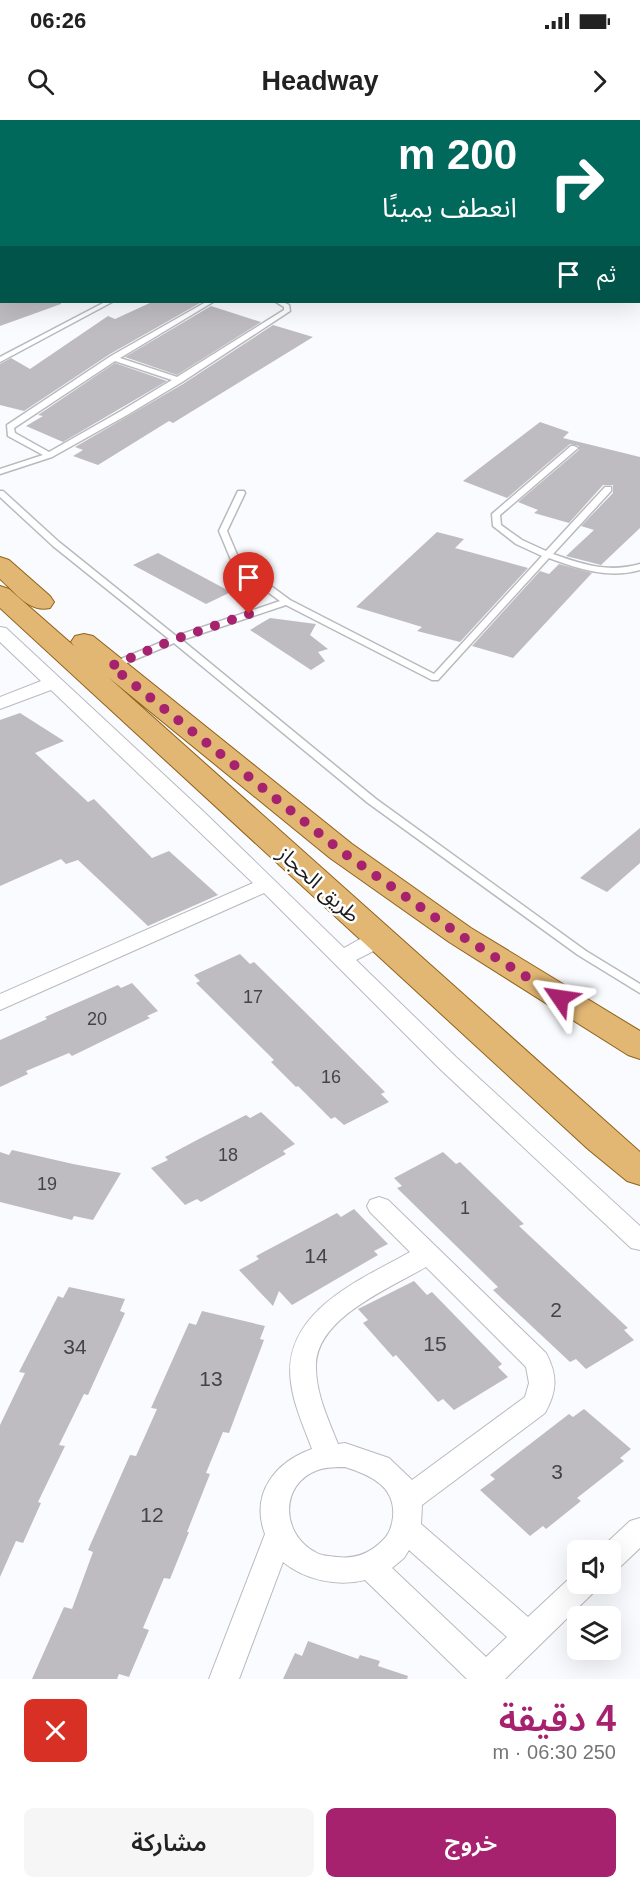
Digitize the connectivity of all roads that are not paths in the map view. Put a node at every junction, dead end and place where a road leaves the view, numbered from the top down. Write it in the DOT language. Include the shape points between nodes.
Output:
graph roads {
  1 [pos="107,303"];
  2 [pos="208,303"];
  3 [pos="281,303"];
  4 [pos="114,358"];
  5 [pos="0,360"];
  6 [pos="179,380"];
  7 [pos="574,448"];
  8 [pos="49,455"];
  9 [pos="0,472"];
  10 [pos="608,489"];
  11 [pos="0,493"];
  12 [pos="241,493"];
  13 [pos="548,554"];
  14 [pos="0,565"];
  15 [pos="640,567"];
  16 [pos="0,594"];
  17 [pos="287,602"];
  18 [pos="0,632"];
  19 [pos="173,640"];
  20 [pos="111,666"];
  21 [pos="54,682"];
  22 [pos="0,703"];
  23 [pos="267,884"];
  24 [pos="379,939"];
  25 [pos="343,958"];
  26 [pos="640,989"];
  27 [pos="0,1003"];
  28 [pos="640,1047"];
  29 [pos="601,1140"];
  30 [pos="640,1146"];
  31 [pos="640,1172"];
  32 [pos="379,1206"];
  33 [pos="640,1241"];
  34 [pos="428,1254"];
  35 [pos="328,1456"];
  36 [pos="407,1500"];
  37 [pos="407,1530"];
  38 [pos="640,1530"];
  39 [pos="278,1536"];
  40 [pos="621,1548"];
  41 [pos="370,1566"];
  42 [pos="572,1594"];
  43 [pos="528,1636"];
  44 [pos="485,1678"];
  45 [pos="224,1679"];
  1 -- 5 [label="lane"];
  2 -- 4 [label="lane"];
  3 -- 6 [label="lane" via="287,311"];
  4 -- 6 [label="lane"];
  4 -- 8 [label="lane" via="10,427 17,439"];
  6 -- 8 [label="lane"];
  7 -- 13 [label="lane" via="496,514 497,526 507,536"];
  8 -- 9 [label="lane"];
  10 -- 13 [label="lane"];
  11 -- 19 [label="lane"];
  12 -- 17 [label="lane" via="223,531 237,565"];
  13 -- 15 [label="lane" via="605,571"];
  13 -- 17 [label="lane" via="435,678"];
  14 -- 20 [label="main road, طريق الحجاز"];
  16 -- 24 [label="main road, طريق الحجاز"];
  17 -- 19 [label="lane"];
  18 -- 21 [label="street"];
  19 -- 20 [label="lane"];
  19 -- 26 [label="lane" via="372,801 582,953"];
  20 -- 28 [label="main road, طريق الحجاز" via="341,851 460,935"];
  21 -- 22 [label="street"];
  21 -- 23 [label="street"];
  23 -- 25 [label="street"];
  23 -- 27 [label="street"];
  24 -- 25 [label="street"];
  24 -- 29 [label="main road, طريق الحجاز"];
  25 -- 33 [label="street" via="448,1063"];
  29 -- 30 [label="main road"];
  29 -- 31 [label="main road, طريق الحجاز"];
  32 -- 34 [label="street"];
  34 -- 35 [label="street" via="339,1305 313,1332 306,1348 304,1382"];
  34 -- 36 [label="street" via="537,1361 544,1383 535,1405"];
  35 -- 36 [label="street" via="354,1457 377,1464 401,1486"];
  35 -- 39 [label="street" via="297,1469 285,1479 273,1507"];
  36 -- 37 [label="street"];
  37 -- 41 [label="street" via="389,1555"];
  37 -- 43 [label="street"];
  38 -- 40 [label="street"];
  39 -- 41 [label="street" via="288,1550 317,1568 352,1571"];
  39 -- 45 [label="street"];
  41 -- 44 [label="street"];
  42 -- 43 [label="street"];
  43 -- 44 [label="street"];
}
